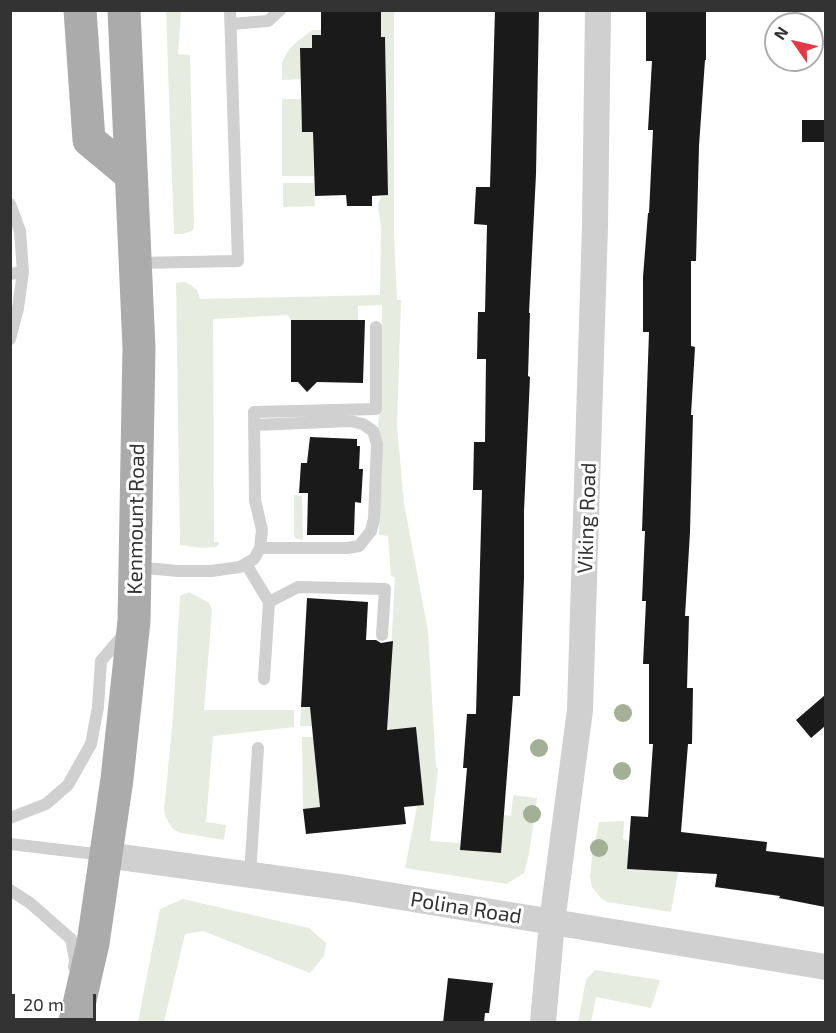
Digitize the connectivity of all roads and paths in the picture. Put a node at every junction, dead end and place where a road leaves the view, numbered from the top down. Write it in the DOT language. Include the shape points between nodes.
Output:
graph roads {
  1 [pos="80,10"];
  2 [pos="124,10"];
  3 [pos="230,10"];
  4 [pos="280,10"];
  5 [pos="598,10"];
  6 [pos="231,24"];
  7 [pos="131,175"];
  8 [pos="10,204"];
  9 [pos="135,263"];
  10 [pos="17,273"];
  11 [pos="376,327"];
  12 [pos="10,339"];
  13 [pos="254,425"];
  14 [pos="260,548"];
  15 [pos="246,564"];
  16 [pos="135,567"];
  17 [pos="269,602"];
  18 [pos="134,621"];
  19 [pos="382,635"];
  20 [pos="264,679"];
  21 [pos="258,748"];
  22 [pos="10,818"];
  23 [pos="10,844"];
  24 [pos="106,855"];
  25 [pos="250,875"];
  26 [pos="10,890"];
  27 [pos="552,922"];
  28 [pos="825,967"];
  29 [pos="78,1010"];
  30 [pos="543,1023"];
  1 -- 7 [label="main road" via="89,140"];
  2 -- 7 [label="main road, Kenmount Road"];
  3 -- 6 [label="lane"];
  4 -- 6 [label="lane" via="268,21"];
  5 -- 27 [label="street, Viking Road" via="580,710"];
  6 -- 9 [label="lane" via="238,261"];
  7 -- 9 [label="main road, Kenmount Road"];
  8 -- 10 [label="lane" via="20,231"];
  9 -- 16 [label="main road, Kenmount Road" via="139,348"];
  10 -- 12 [label="lane" via="18,308"];
  11 -- 13 [label="lane" via="376,409 254,412"];
  13 -- 14 [label="lane"];
  13 -- 14 [label="lane" via="350,421 373,431 377,444 374,519 371,531 359,546"];
  14 -- 15 [label="lane"];
  15 -- 16 [label="lane" via="212,571"];
  15 -- 17 [label="lane"];
  16 -- 18 [label="main road, Kenmount Road"];
  17 -- 19 [label="lane" via="298,586 385,589"];
  17 -- 20 [label="lane"];
  18 -- 22 [label="lane" via="101,661 92,744 68,785 46,804"];
  18 -- 24 [label="main road, Kenmount Road"];
  21 -- 25 [label="lane"];
  23 -- 24 [label="lane"];
  24 -- 25 [label="street, Polina Road"];
  24 -- 29 [label="main road, Kenmount Road"];
  25 -- 27 [label="street, Polina Road"];
  26 -- 29 [label="lane" via="71,939"];
  27 -- 28 [label="street, Polina Road"];
  27 -- 30 [label="street, Viking Road"];
}
